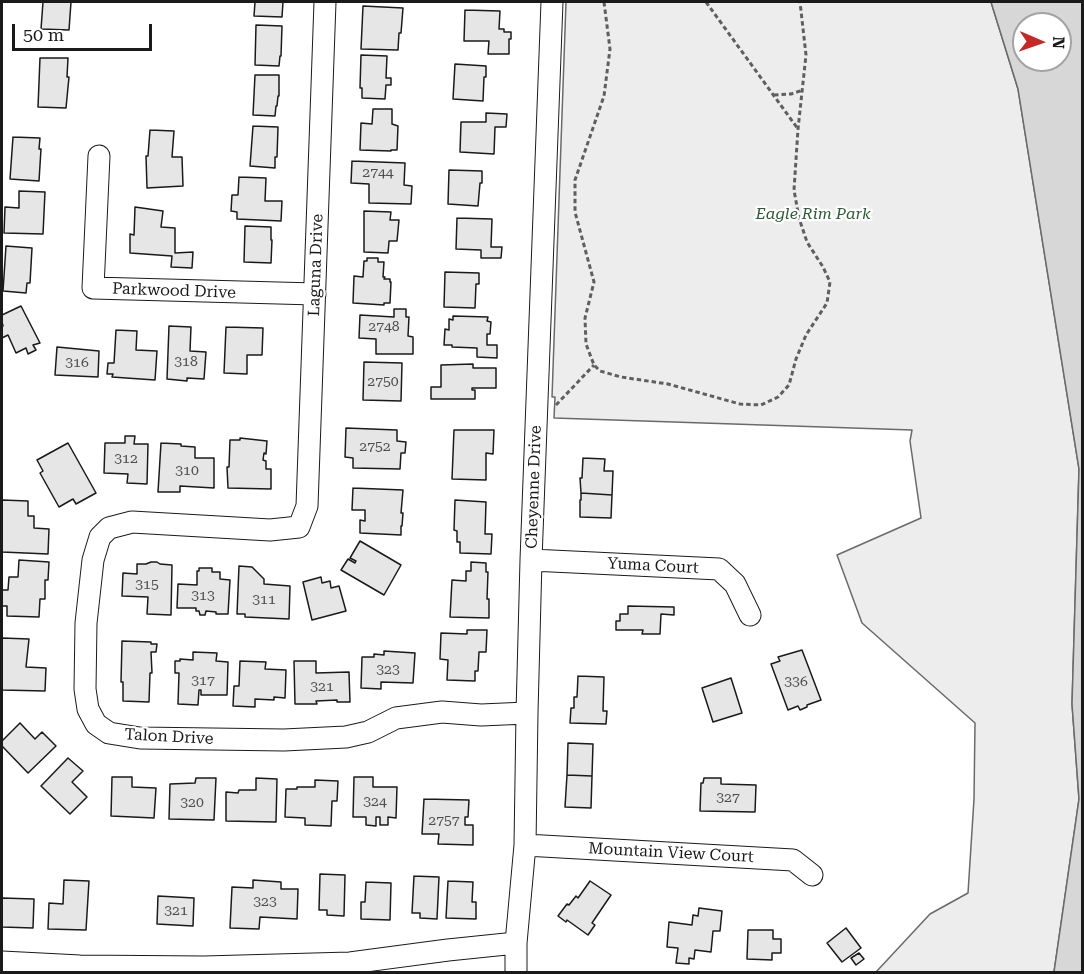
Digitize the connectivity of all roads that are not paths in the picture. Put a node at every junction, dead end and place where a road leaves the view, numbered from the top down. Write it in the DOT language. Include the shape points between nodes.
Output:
graph roads {
  1 [pos="325,2"];
  2 [pos="552,2"];
  3 [pos="99,156"];
  4 [pos="315,294"];
  5 [pos="299,527"];
  6 [pos="531,560"];
  7 [pos="750,615"];
  8 [pos="526,713"];
  9 [pos="525,845"];
  10 [pos="812,875"];
  11 [pos="516,944"];
  12 [pos="2,962"];
  13 [pos="80,969"];
  14 [pos="516,972"];
  1 -- 4 [label="street, Laguna Drive"];
  2 -- 6 [label="street, Cheyenne Drive"];
  3 -- 4 [label="street, Parkwood Drive" via="93,288"];
  4 -- 5 [label="street, Laguna Drive" via="307,506"];
  5 -- 8 [label="street, Talon Drive" via="270,530 132,522 109,528 100,537 93,560 86,623 85,689 88,709 96,724 109,733 140,738 284,740 346,737 368,732 396,717 442,712"];
  6 -- 7 [label="street, Yuma Court" via="720,569 735,584"];
  6 -- 8 [label="street, Cheyenne Drive"];
  8 -- 9 [label="street, Cheyenne Drive"];
  9 -- 10 [label="street, Mountain View Court" via="793,860"];
  9 -- 11 [label="street, Cheyenne Drive"];
  11 -- 13 [label="street" via="350,963"];
  11 -- 14 [label="street, Cheyenne Drive"];
  12 -- 13 [label="street"];
}
